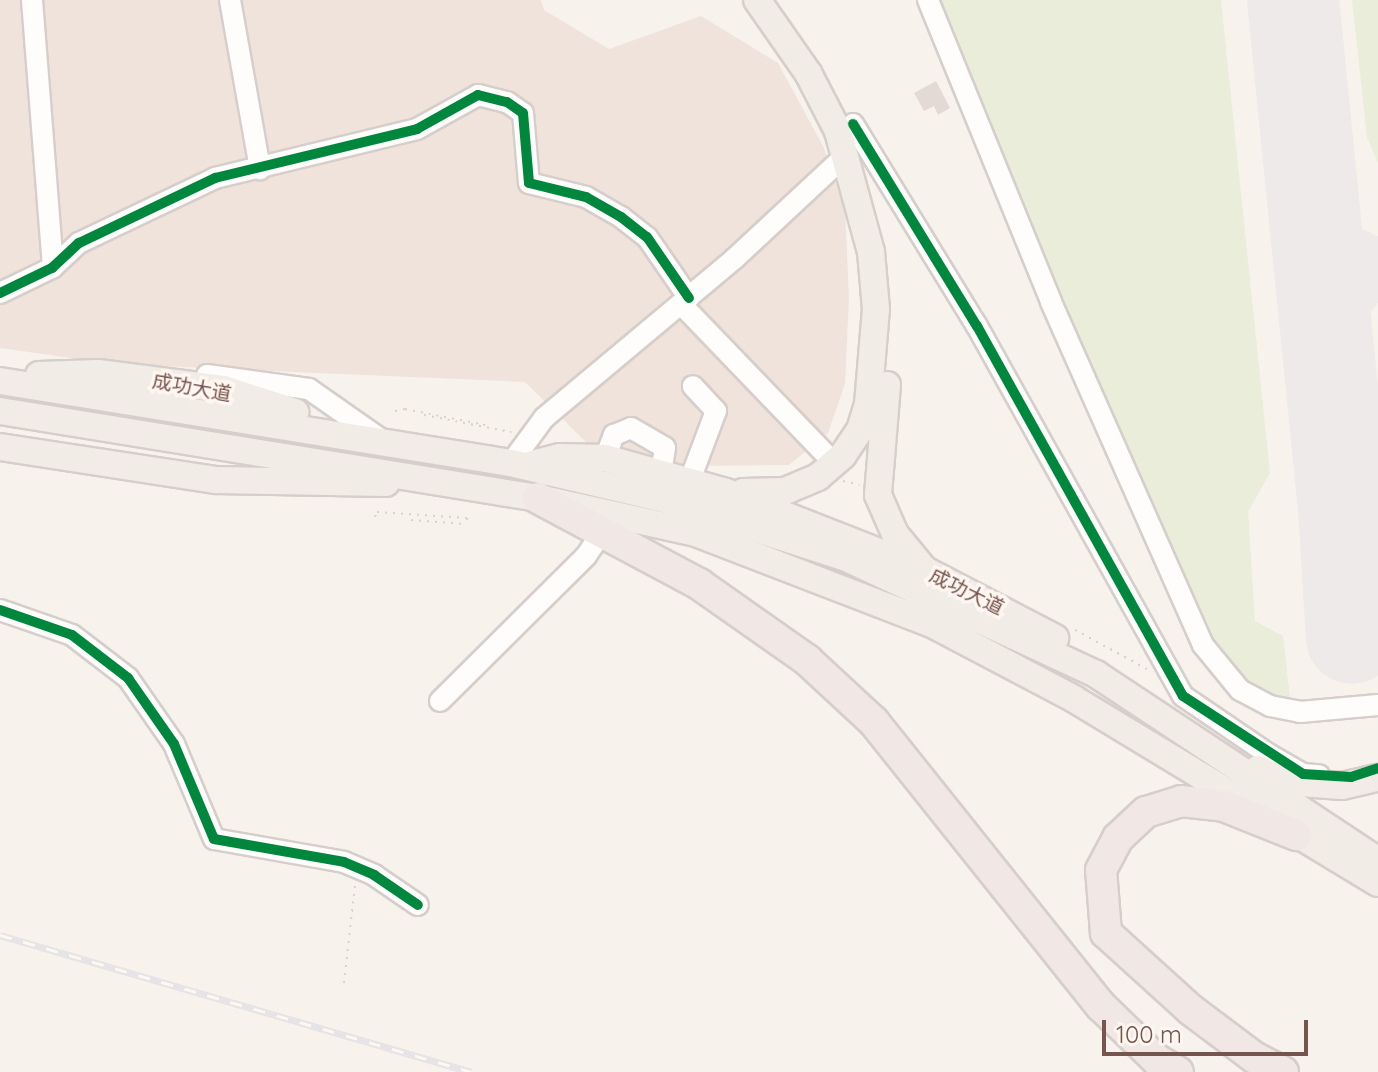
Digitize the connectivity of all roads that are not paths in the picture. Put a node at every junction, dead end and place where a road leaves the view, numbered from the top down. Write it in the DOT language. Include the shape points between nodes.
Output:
graph roads {
  1 [pos="32,0"];
  2 [pos="230,0"];
  3 [pos="757,0"];
  4 [pos="778,0"];
  5 [pos="928,0"];
  6 [pos="853,124"];
  7 [pos="846,155"];
  8 [pos="260,169"];
  9 [pos="53,267"];
  10 [pos="0,293"];
  11 [pos="685,301"];
  12 [pos="0,380"];
  13 [pos="693,386"];
  14 [pos="0,411"];
  15 [pos="379,438"];
  16 [pos="0,447"];
  17 [pos="605,458"];
  18 [pos="518,464"];
  19 [pos="835,471"];
  20 [pos="661,472"];
  21 [pos="432,480"];
  22 [pos="690,480"];
  23 [pos="726,492"];
  24 [pos="538,498"];
  25 [pos="601,534"];
  26 [pos="925,570"];
  27 [pos="0,610"];
  28 [pos="440,701"];
  29 [pos="1378,705"];
  30 [pos="1192,741"];
  31 [pos="1378,768"];
  32 [pos="1378,778"];
  33 [pos="1296,835"];
  34 [pos="1378,861"];
  35 [pos="1378,883"];
  36 [pos="418,905"];
  37 [pos="1178,1072"];
  38 [pos="1283,1072"];
  1 -- 9 [label="street"];
  2 -- 8 [label="street"];
  3 -- 7 [label="main road" via="808,73"];
  4 -- 6 [label="main road" via="822,65"];
  5 -- 29 [label="street" via="1051,302 1203,645 1240,690 1270,706 1300,712"];
  6 -- 26 [label="main road" via="884,234 892,308 878,489 895,534"];
  6 -- 31 [label="street" via="977,326 1183,696 1303,774 1351,777"];
  7 -- 11 [label="street"];
  7 -- 19 [label="main road" via="871,252 875,337 860,430"];
  8 -- 9 [label="street" via="215,178 129,216 79,243"];
  8 -- 11 [label="street" via="417,129 478,95 507,102 526,119 529,183 586,197 621,217 647,237"];
  9 -- 10 [label="street"];
  11 -- 18 [label="street" via="544,418"];
  11 -- 19 [label="street"];
  12 -- 15 [label="main road"];
  12 -- 15 [label="main road, 成功大道" via="98,373 223,389"];
  13 -- 22 [label="street" via="716,411"];
  14 -- 21 [label="main road"];
  15 -- 18 [label="main road"];
  16 -- 21 [label="main road" via="238,482 341,486"];
  17 -- 18 [label="main road, 成功大道" via="560,457"];
  17 -- 20 [label="main road, 成功大道"];
  17 -- 20 [label="street" via="614,435 631,428 665,448"];
  18 -- 30 [label="main road" via="664,499 844,557 1096,674"];
  19 -- 23 [label="main road" via="785,491"];
  20 -- 22 [label="main road, 成功大道"];
  21 -- 24 [label="main road"];
  22 -- 23 [label="main road, 成功大道"];
  23 -- 26 [label="main road, 成功大道"];
  24 -- 25 [label="highway"];
  24 -- 33 [label="main road" via="696,533 932,624 1074,699"];
  25 -- 28 [label="street" via="586,556"];
  25 -- 37 [label="highway" via="699,584 807,660 874,722 1101,1006 1157,1060"];
  26 -- 30 [label="main road, 成功大道" via="1111,668"];
  27 -- 36 [label="street" via="72,635 128,678 174,744 214,839 312,853 360,868"];
  30 -- 32 [label="main road, 成功大道" via="1287,782 1342,786"];
  30 -- 34 [label="main road"];
  33 -- 35 [label="main road"];
  33 -- 38 [label="highway" via="1224,806 1181,801 1146,812 1118,838 1101,870 1106,933 1191,1010 1255,1058"];
}
